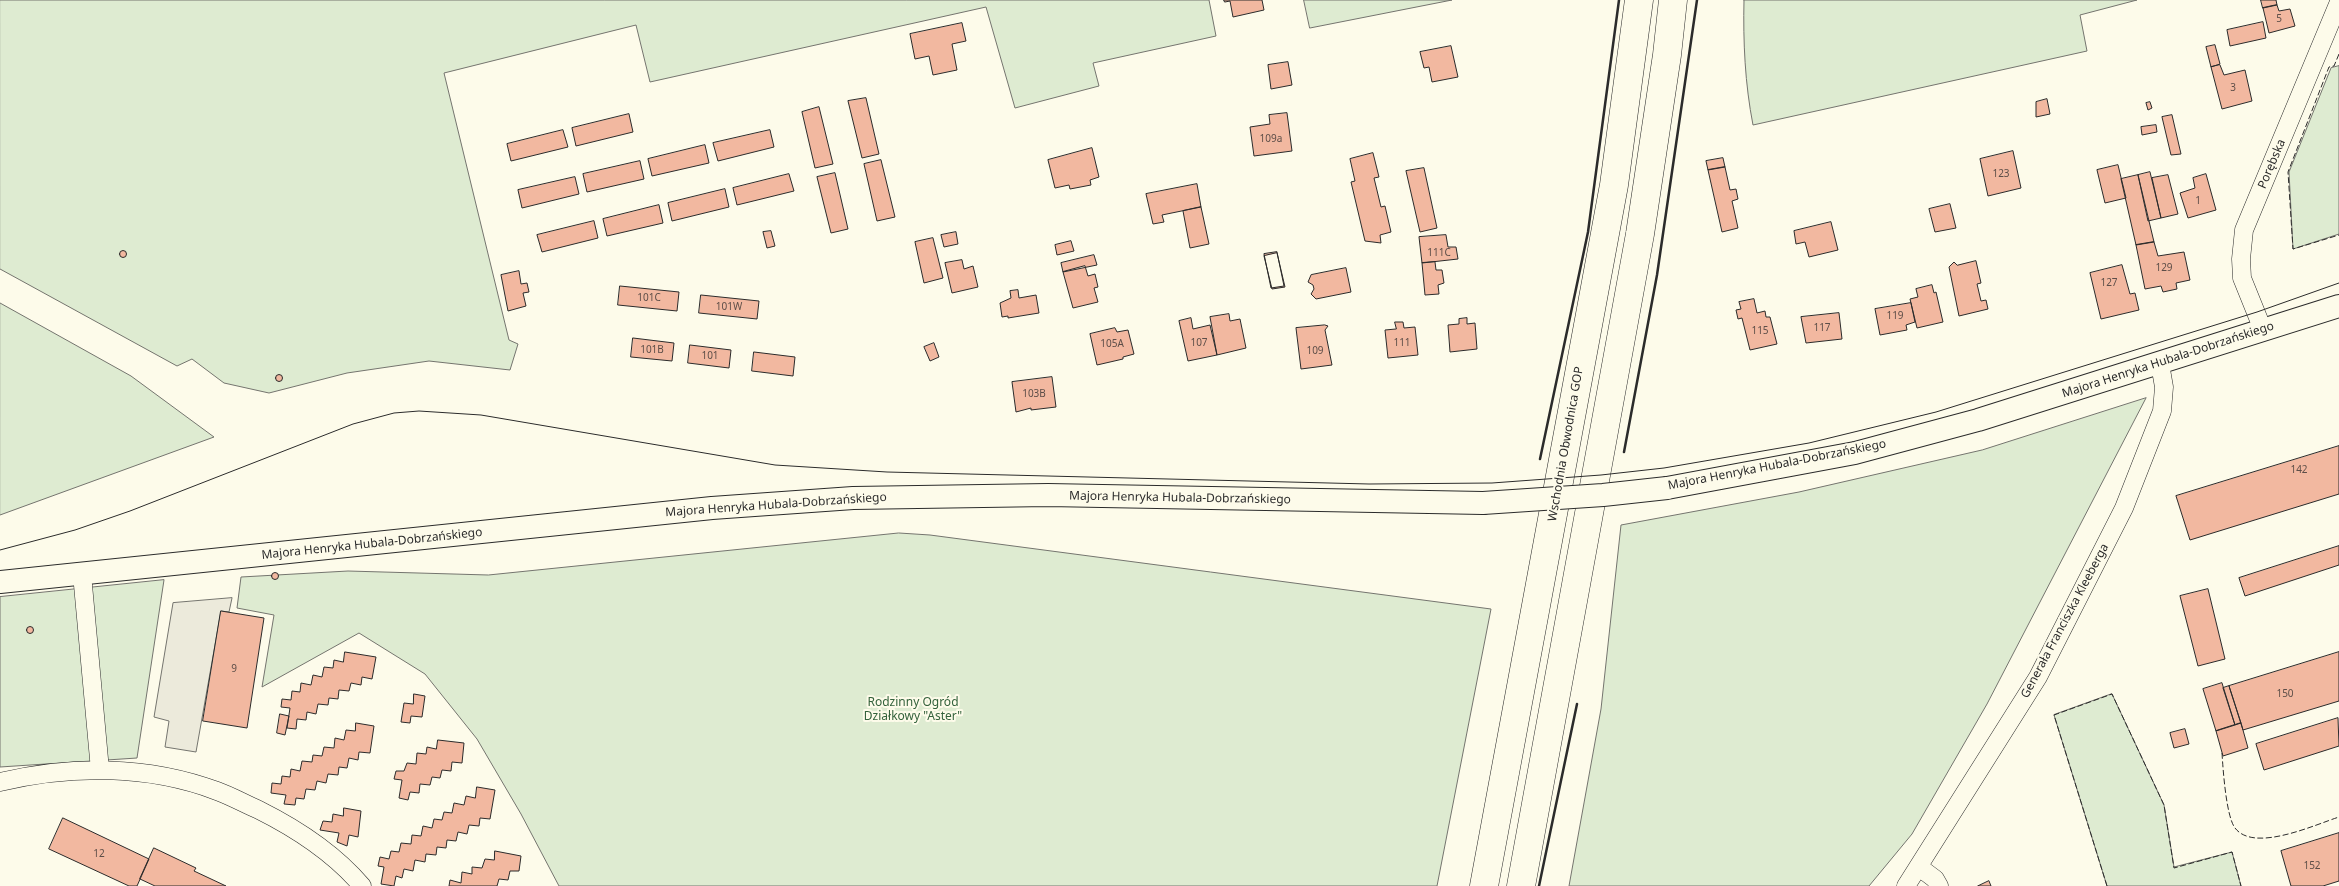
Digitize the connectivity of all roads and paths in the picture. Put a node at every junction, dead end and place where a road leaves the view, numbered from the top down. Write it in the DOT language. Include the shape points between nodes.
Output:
graph roads {
  1 [pos="1639,0"];
  2 [pos="1673,0"];
  3 [pos="2339,2"];
  4 [pos="2339,306"];
  5 [pos="2263,330"];
  6 [pos="2160,364"];
  7 [pos="82,574"];
  8 [pos="0,582"];
  9 [pos="100,770"];
  10 [pos="0,782"];
  11 [pos="1919,867"];
  12 [pos="362,886"];
  13 [pos="1484,886"];
  14 [pos="1521,886"];
  15 [pos="1906,886"];
  16 [pos="1939,886"];
  1 -- 13 [label="highway, Wschodnia Obwodnica GOP" via="1614,185"];
  2 -- 14 [label="highway" via="1640,234"];
  3 -- 5 [label="street, Porębska" via="2244,230 2242,278"];
  4 -- 5 [label="street, Majora Henryka Hubala-Dobrzańskiego"];
  5 -- 6 [label="street, Majora Henryka Hubala-Dobrzańskiego"];
  6 -- 7 [label="street, Majora Henryka Hubala-Dobrzańskiego, bridge" via="1978,420 1855,453 1667,488 1603,495 1483,503 1039,495 853,498 712,508"];
  6 -- 11 [label="street, Generała Franciszka Kleeberga" via="2164,387 2162,411 2124,508 2038,677"];
  7 -- 8 [label="street, Majora Henryka Hubala-Dobrzańskiego"];
  7 -- 9 [label="street"];
  9 -- 10 [label="street" via="36,774"];
  9 -- 12 [label="street" via="135,772 218,791 297,831 348,870"];
  11 -- 15 [label="street, Generała Franciszka Kleeberga"];
  11 -- 16 [label="street" via="1936,879"];
}
